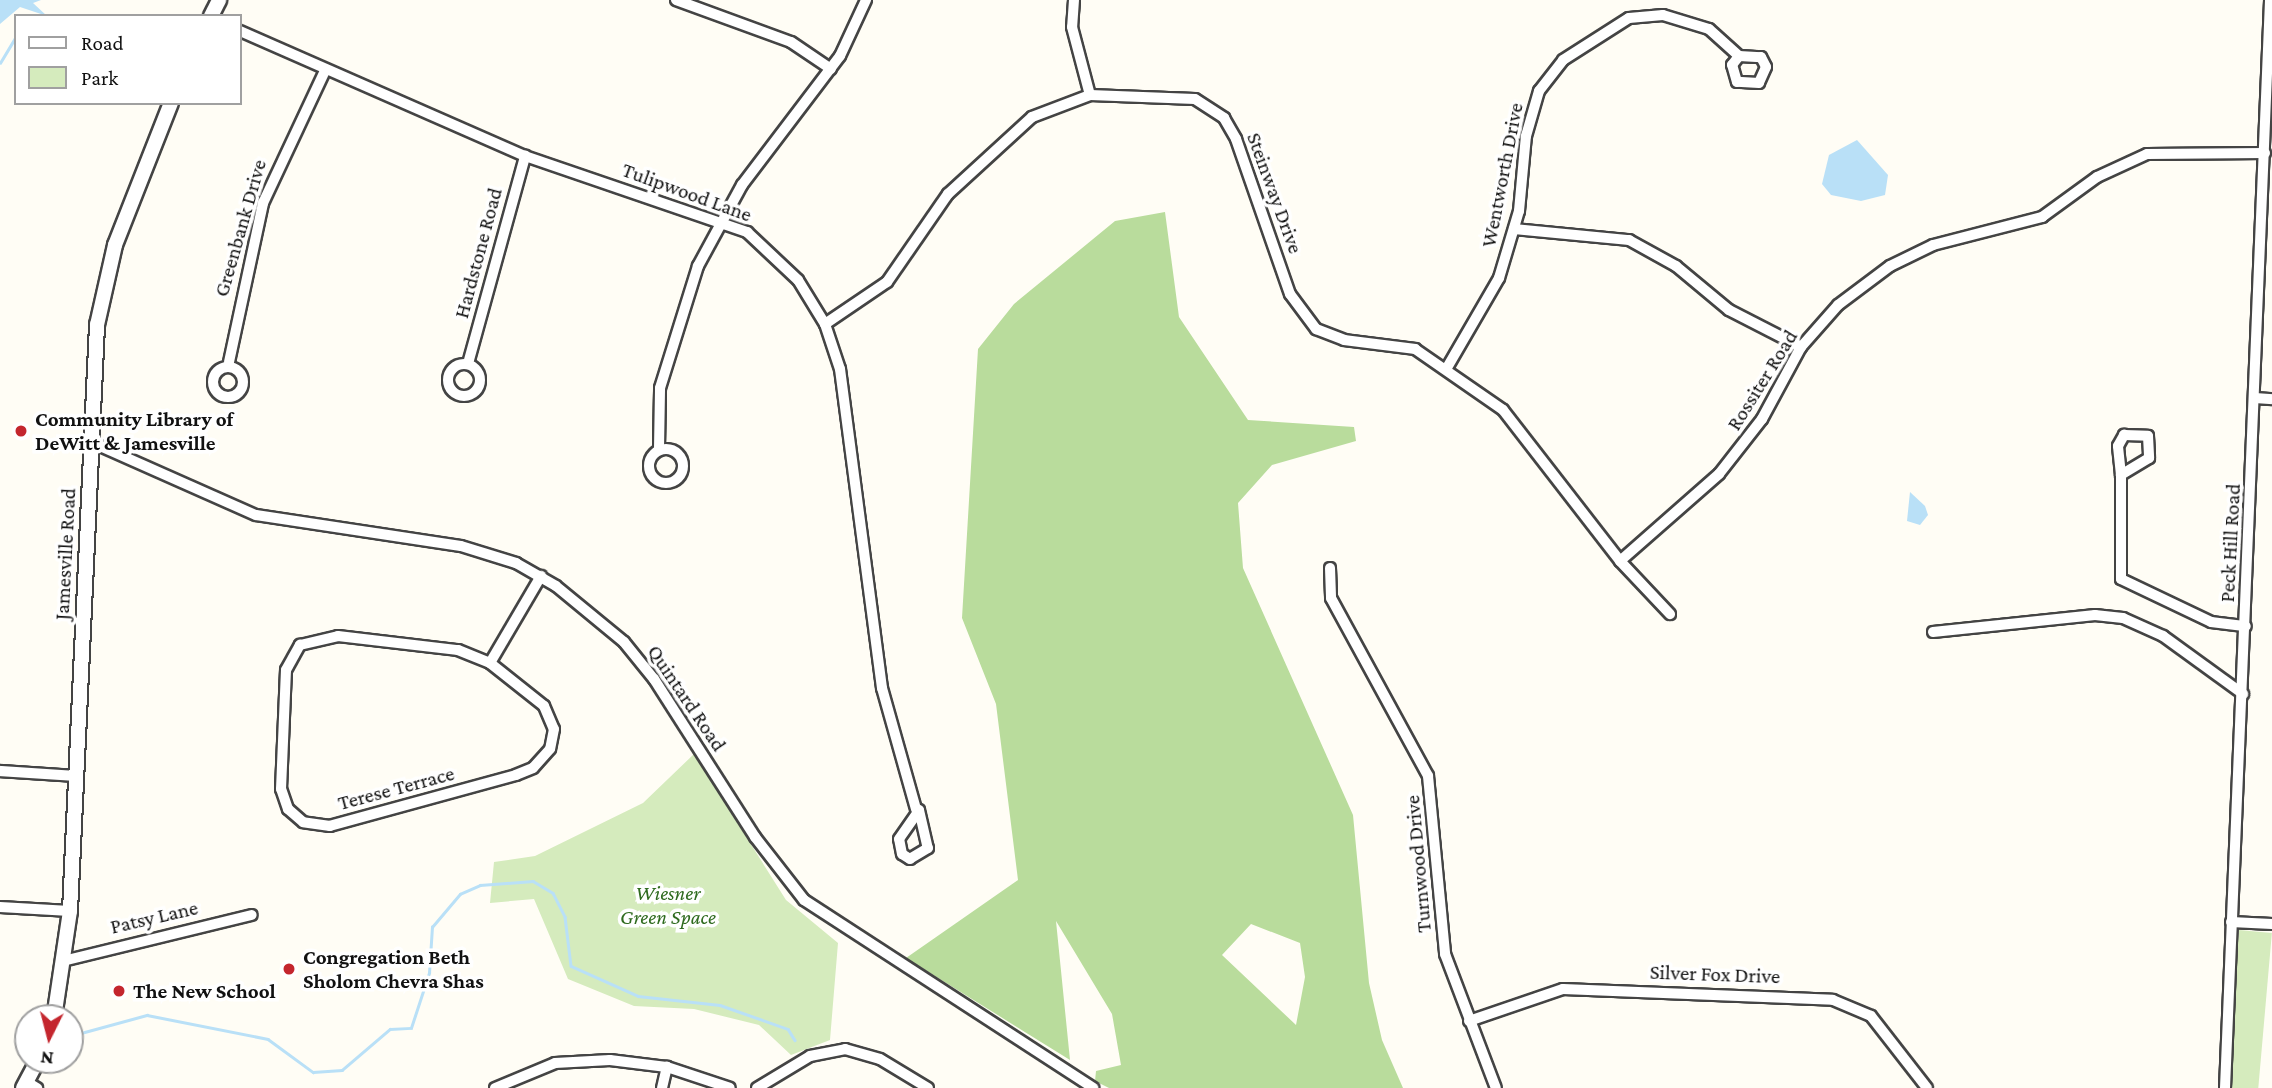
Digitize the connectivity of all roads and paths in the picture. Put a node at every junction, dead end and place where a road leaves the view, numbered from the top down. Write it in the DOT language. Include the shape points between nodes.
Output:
graph roads {
  1 [pos="676,0"];
  2 [pos="866,0"];
  3 [pos="1074,0"];
  4 [pos="2270,0"];
  5 [pos="242,32"];
  6 [pos="1739,55"];
  7 [pos="831,69"];
  8 [pos="324,73"];
  9 [pos="1090,95"];
  10 [pos="170,105"];
  11 [pos="2265,153"];
  12 [pos="525,156"];
  13 [pos="721,221"];
  14 [pos="1514,229"];
  15 [pos="825,324"];
  16 [pos="1801,347"];
  17 [pos="469,360"];
  18 [pos="229,362"];
  19 [pos="1448,366"];
  20 [pos="2256,398"];
  21 [pos="2272,399"];
  22 [pos="91,442"];
  23 [pos="659,448"];
  24 [pos="2121,475"];
  25 [pos="1620,562"];
  26 [pos="1330,568"];
  27 [pos="541,576"];
  28 [pos="1670,614"];
  29 [pos="2246,626"];
  30 [pos="1933,632"];
  31 [pos="490,663"];
  32 [pos="2243,694"];
  33 [pos="0,771"];
  34 [pos="75,776"];
  35 [pos="916,809"];
  36 [pos="0,907"];
  37 [pos="70,911"];
  38 [pos="251,915"];
  39 [pos="2231,922"];
  40 [pos="2272,924"];
  41 [pos="67,960"];
  42 [pos="57,1004"];
  43 [pos="1469,1021"];
  44 [pos="667,1066"];
  45 [pos="495,1088"];
  46 [pos="663,1088"];
  47 [pos="730,1088"];
  48 [pos="757,1088"];
  49 [pos="928,1088"];
  50 [pos="1093,1088"];
  51 [pos="1496,1088"];
  52 [pos="1927,1088"];
  53 [pos="2225,1088"];
  1 -- 7 [label="street" via="791,42"];
  2 -- 7 [label="street"];
  3 -- 9 [label="street" via="1072,27"];
  4 -- 11 [label="street, Peck Hill Road"];
  5 -- 8 [label="street, Tulipwood Lane"];
  6 -- 14 [label="street, Wentworth Drive" via="1709,29 1674,16 1629,18 1594,34 1539,91"];
  7 -- 13 [label="street" via="773,139"];
  8 -- 12 [label="street, Tulipwood Lane"];
  8 -- 18 [label="street, Greenbank Drive" via="263,204"];
  9 -- 15 [label="street, Steinway Drive" via="1054,105 1022,124 948,194 887,282"];
  9 -- 19 [label="street, Steinway Drive" via="1180,96 1209,105 1236,139 1290,294 1316,329 1344,340 1415,349"];
  10 -- 22 [label="street, Jamesville Road" via="102,286"];
  11 -- 16 [label="street, Rossiter Road" via="2172,150 2113,167 2042,217 1933,246 1891,266 1838,305"];
  11 -- 20 [label="street, Peck Hill Road"];
  12 -- 13 [label="street, Tulipwood Lane"];
  12 -- 17 [label="street, Hardstone Road"];
  13 -- 15 [label="street, Tulipwood Lane" via="775,255"];
  13 -- 23 [label="street" via="676,323 655,418"];
  14 -- 16 [label="street" via="1629,240 1676,266 1729,310"];
  14 -- 19 [label="street, Wentworth Drive" via="1499,278"];
  15 -- 35 [label="street, Tulipwood Lane" via="847,411 882,688"];
  16 -- 25 [label="street, Rossiter Road" via="1741,449"];
  19 -- 25 [label="street, Steinway Drive" via="1503,410"];
  20 -- 21 [label="street"];
  20 -- 29 [label="street, Peck Hill Road"];
  22 -- 27 [label="street, Quintard Road" via="256,515 461,545"];
  22 -- 34 [label="street, Jamesville Road"];
  24 -- 29 [label="street" via="2120,579 2211,622"];
  25 -- 28 [label="street, Steinway Drive"];
  26 -- 43 [label="street, Turnwood Drive" via="1331,598 1428,776 1445,954"];
  27 -- 31 [label="street"];
  27 -- 50 [label="street, Quintard Road" via="632,652 804,900"];
  29 -- 32 [label="street, Peck Hill Road"];
  30 -- 32 [label="street" via="2095,615 2123,618 2163,636"];
  31 -- 31 [label="street, Terese Terrace" via="551,717 550,748 533,768 330,826 303,822 288,809 282,789 286,670 300,645 338,636 458,650"];
  32 -- 39 [label="street, Peck Hill Road"];
  33 -- 34 [label="street"];
  34 -- 37 [label="street, Jamesville Road"];
  36 -- 37 [label="street"];
  37 -- 41 [label="street, Jamesville Road"];
  38 -- 41 [label="street, Patsy Lane"];
  39 -- 40 [label="street"];
  39 -- 53 [label="street, Peck Hill Road"];
  41 -- 42 [label="street, Jamesville Road"];
  43 -- 51 [label="street, Turnwood Drive"];
  43 -- 52 [label="street, Silver Fox Drive" via="1563,989 1833,1000 1871,1016"];
  44 -- 45 [label="street" via="610,1060 555,1063"];
  44 -- 46 [label="street"];
  44 -- 47 [label="street"];
  48 -- 49 [label="street" via="810,1056 845,1048 880,1059"];
}
